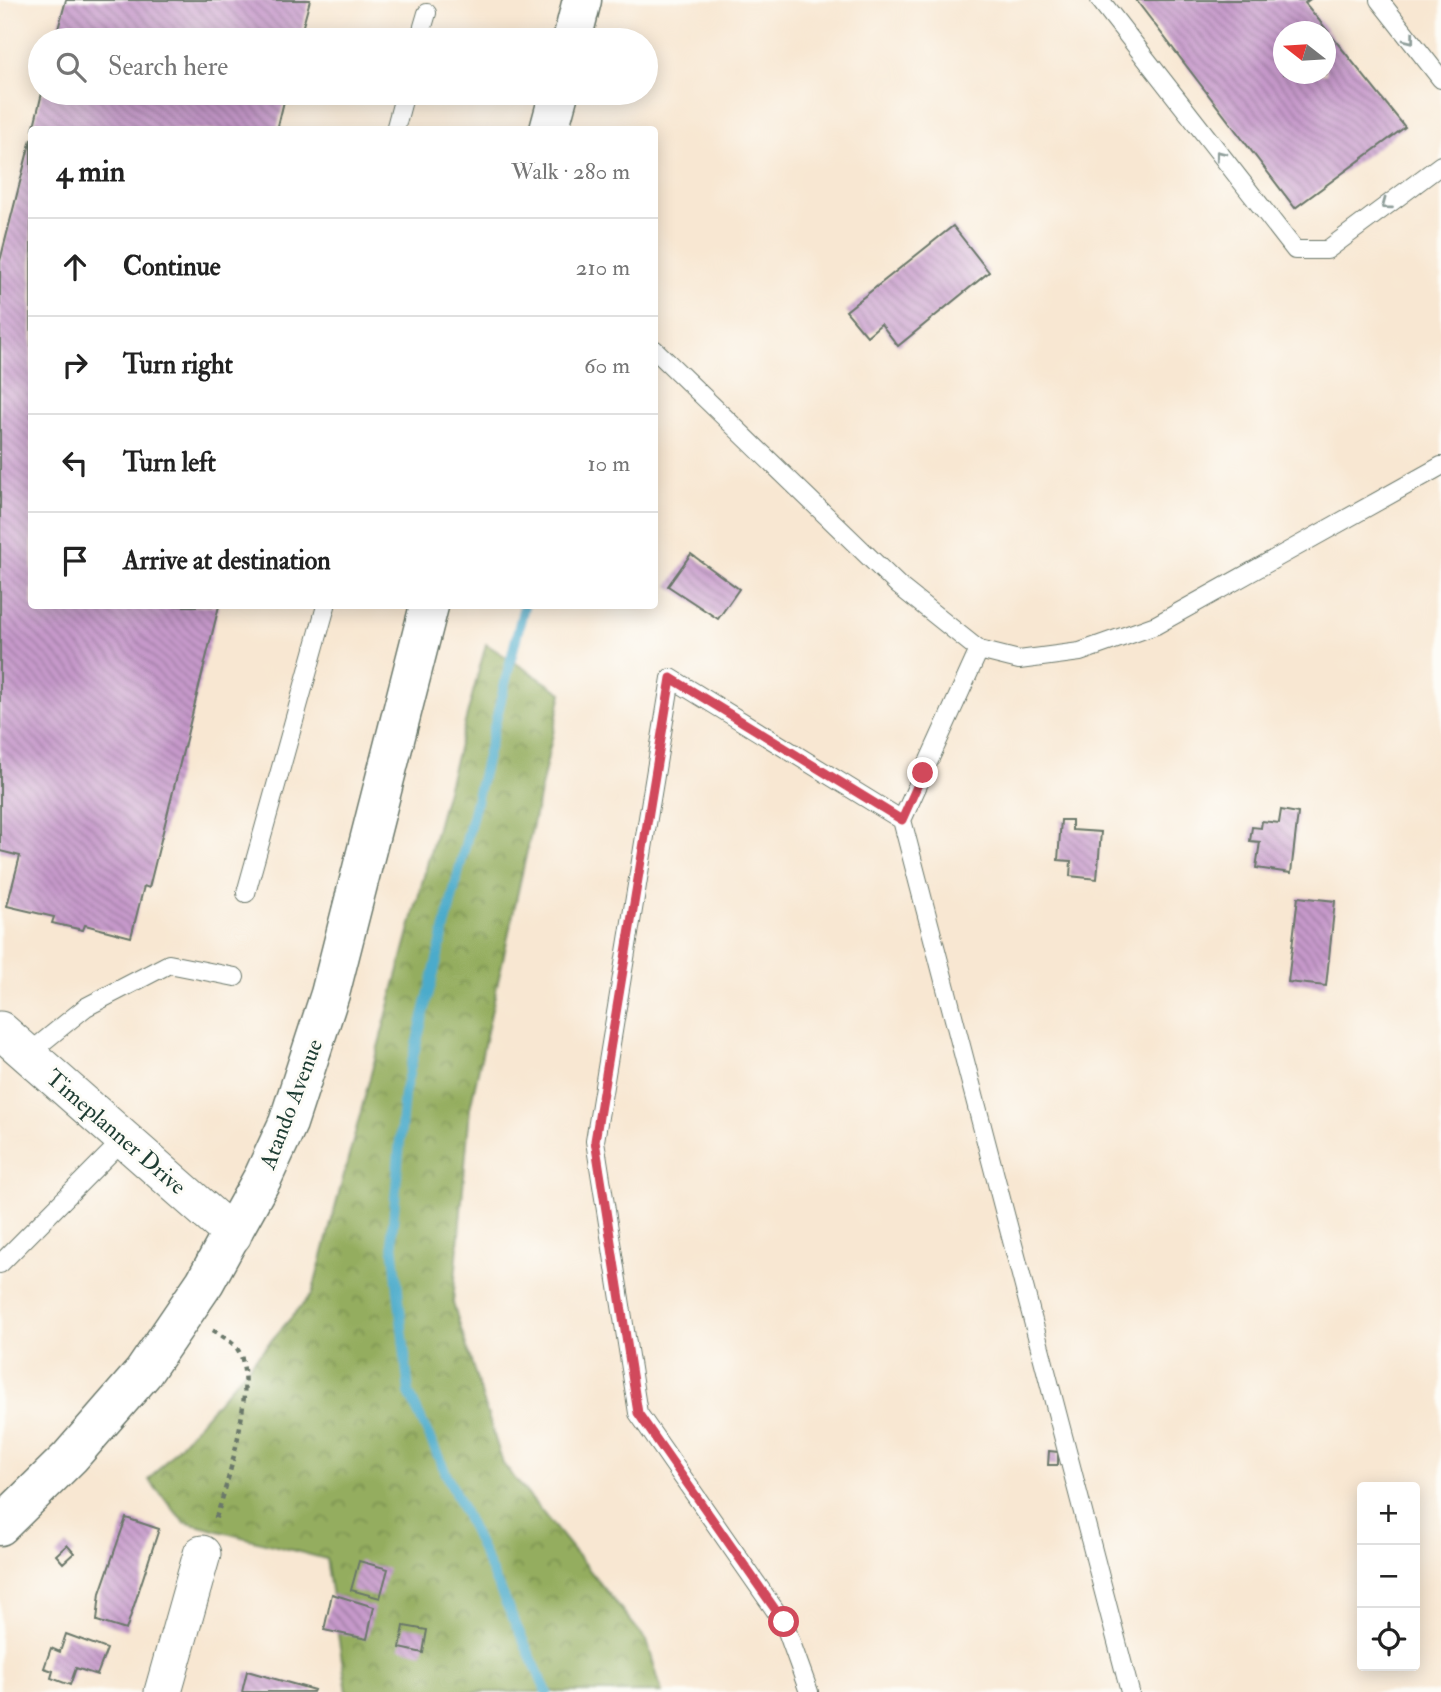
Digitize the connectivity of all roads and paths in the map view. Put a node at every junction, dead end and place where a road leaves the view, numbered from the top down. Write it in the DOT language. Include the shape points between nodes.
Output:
graph roads {
  1 [pos="582,0"];
  2 [pos="1100,0"];
  3 [pos="1379,0"];
  4 [pos="427,13"];
  5 [pos="423,28"];
  6 [pos="575,28"];
  7 [pos="1441,79"];
  8 [pos="402,105"];
  9 [pos="556,105"];
  10 [pos="396,126"];
  11 [pos="550,126"];
  12 [pos="1441,165"];
  13 [pos="658,353"];
  14 [pos="1441,466"];
  15 [pos="325,609"];
  16 [pos="428,609"];
  17 [pos="979,650"];
  18 [pos="902,820"];
  19 [pos="247,893"];
  20 [pos="235,977"];
  21 [pos="0,1030"];
  22 [pos="28,1054"];
  23 [pos="124,1139"];
  24 [pos="233,1235"];
  25 [pos="0,1264"];
  26 [pos="186,1312"];
  27 [pos="0,1526"];
  28 [pos="202,1554"];
  29 [pos="163,1692"];
  30 [pos="809,1692"];
  31 [pos="1130,1692"];
  1 -- 6 [label="main road"];
  12 -- 2 [label="lane, one-way" via="1327,250 1295,250"];
  3 -- 7 [label="lane, one-way"];
  4 -- 5 [label="lane"];
  8 -- 10 [label="lane"];
  9 -- 11 [label="main road"];
  13 -- 17 [label="lane" via="899,586"];
  14 -- 17 [label="lane" via="1156,625 1080,652 1019,660"];
  15 -- 19 [label="lane"];
  16 -- 24 [label="main road, Atando Avenue" via="310,1062 288,1123"];
  17 -- 18 [label="lane"];
  18 -- 30 [label="lane" via="671,678 595,1141 638,1413 784,1622"];
  18 -- 31 [label="lane"];
  20 -- 22 [label="lane" via="170,964 86,1007"];
  21 -- 22 [label="street, Timeplanner Drive"];
  22 -- 23 [label="street, Timeplanner Drive"];
  23 -- 24 [label="street, Timeplanner Drive"];
  23 -- 25 [label="lane"];
  24 -- 26 [label="main road, Atando Avenue"];
  26 -- 27 [label="main road, Atando Avenue" via="106,1416"];
  26 -- 28 [label="path" via="238,1348 247,1390 217,1514"];
  28 -- 29 [label="street"];
}
